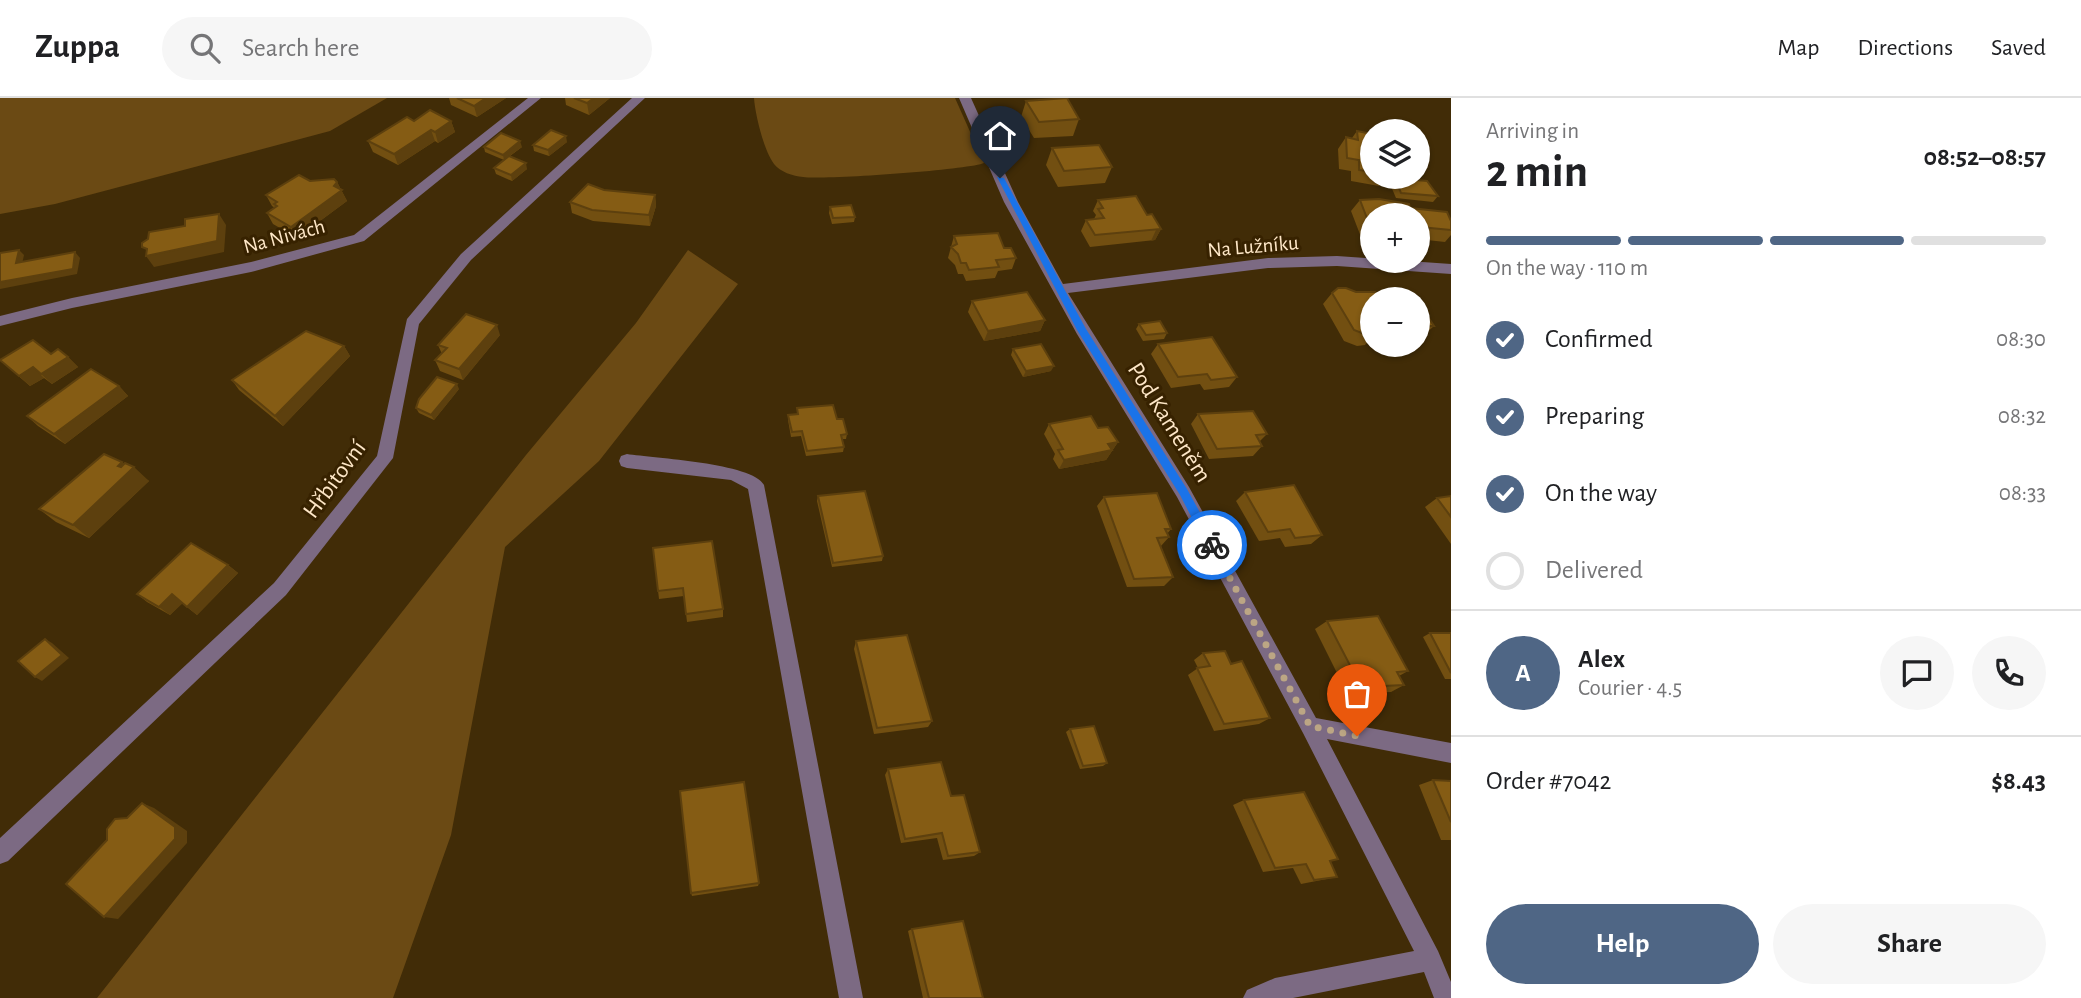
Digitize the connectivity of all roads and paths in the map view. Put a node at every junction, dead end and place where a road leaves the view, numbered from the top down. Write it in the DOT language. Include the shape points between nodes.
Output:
graph roads {
  1 [pos="535,98"];
  2 [pos="639,98"];
  3 [pos="965,98"];
  4 [pos="1451,270"];
  5 [pos="1059,289"];
  6 [pos="0,321"];
  7 [pos="626,461"];
  8 [pos="1310,726"];
  9 [pos="1451,753"];
  10 [pos="0,853"];
  11 [pos="1430,959"];
  12 [pos="851,998"];
  13 [pos="1255,998"];
  14 [pos="1446,998"];
  1 -- 6 [label="street, Na Nivách" via="359,238 251,267"];
  2 -- 10 [label="street, Hřbitovní" via="466,257 412,323 385,458 280,589"];
  3 -- 5 [label="street, Pod Kameněm" via="1011,202"];
  4 -- 5 [label="street, Na Lužníku" via="1337,261 1268,263"];
  5 -- 8 [label="street, Pod Kameněm" via="1184,492"];
  7 -- 12 [label="street" via="733,474 756,485"];
  8 -- 9 [label="street"];
  8 -- 11 [label="street, Pod Kameněm"];
  11 -- 13 [label="street"];
  11 -- 14 [label="street, Pod Kameněm"];
}
